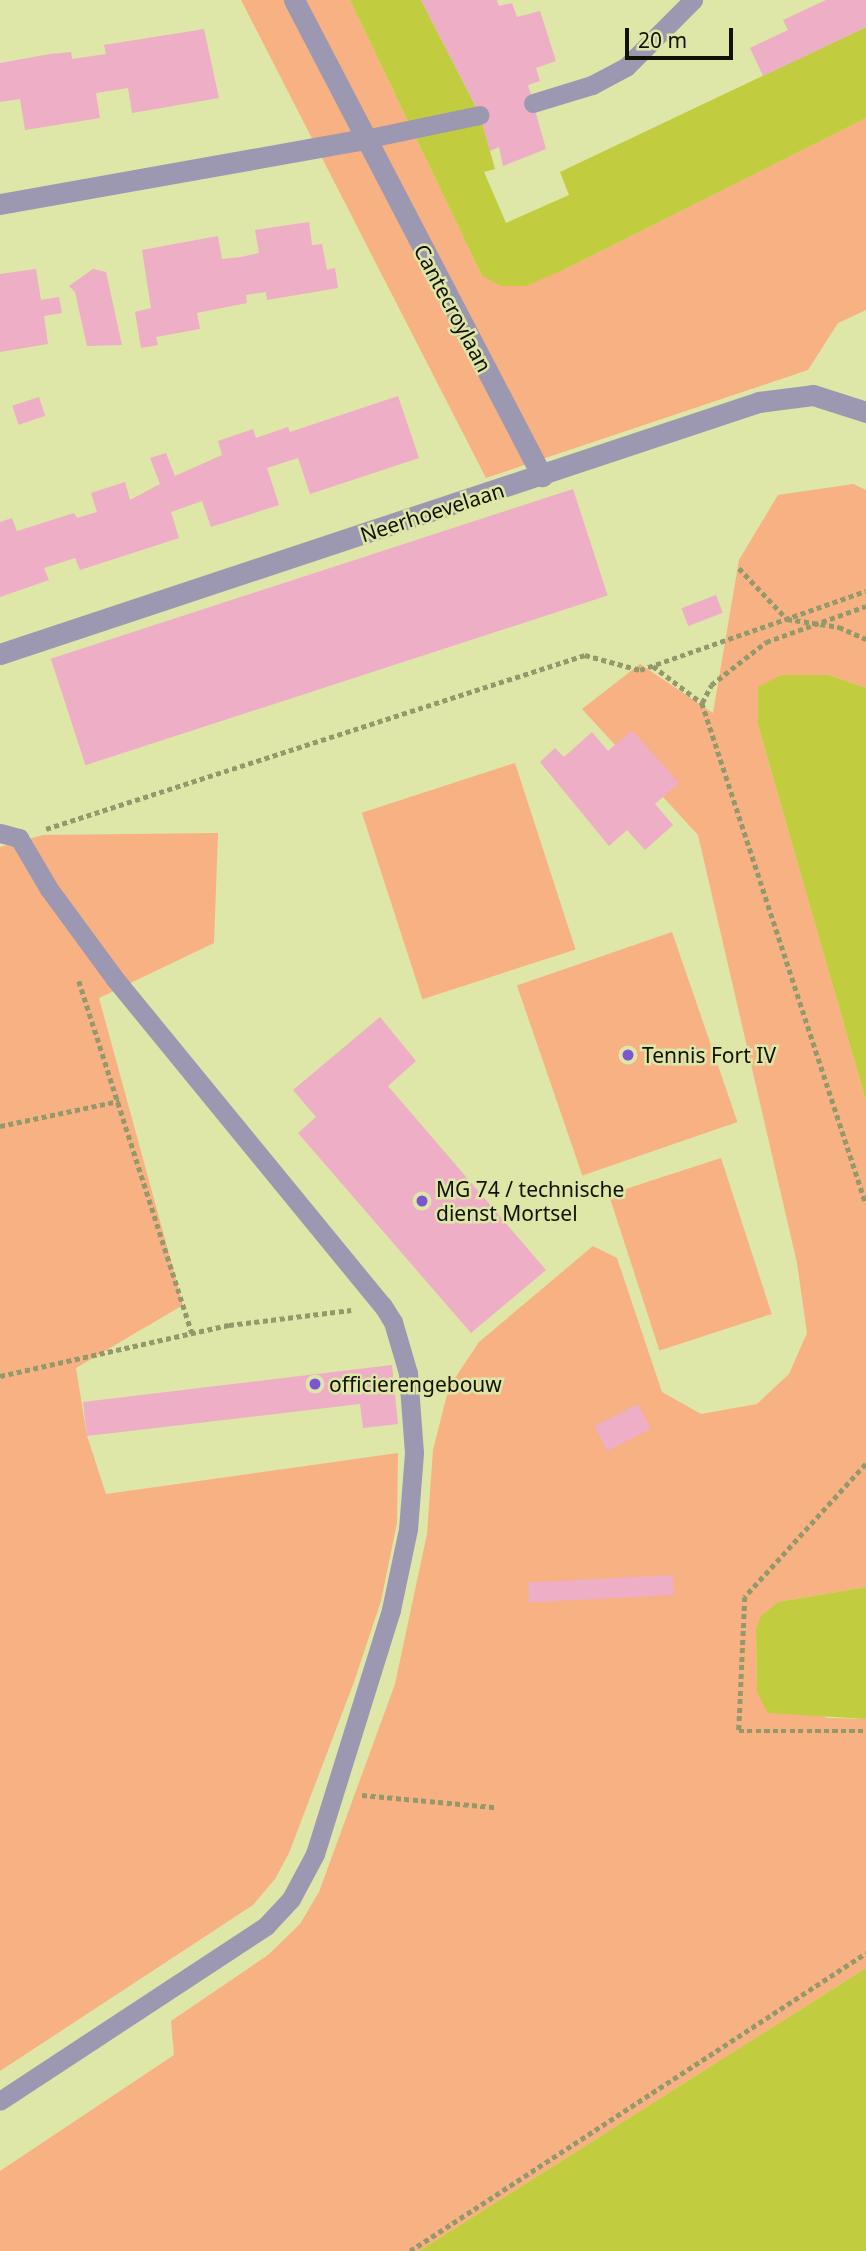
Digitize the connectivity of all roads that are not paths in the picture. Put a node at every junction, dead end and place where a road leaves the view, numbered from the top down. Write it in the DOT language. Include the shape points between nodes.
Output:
graph roads {
  1 [pos="294,0"];
  2 [pos="693,0"];
  3 [pos="533,103"];
  4 [pos="480,115"];
  5 [pos="371,139"];
  6 [pos="0,204"];
  7 [pos="866,411"];
  8 [pos="542,477"];
  9 [pos="0,654"];
  10 [pos="9,836"];
  11 [pos="0,2101"];
  1 -- 5 [label="street, Cantecroylaan"];
  2 -- 3 [label="lane" via="626,67 592,85"];
  4 -- 5 [label="lane"];
  5 -- 6 [label="street"];
  5 -- 8 [label="street, Cantecroylaan"];
  7 -- 8 [label="street, Neerhoevelaan" via="813,395 785,396"];
  8 -- 9 [label="street, Neerhoevelaan"];
  10 -- 11 [label="lane" via="115,979 383,1306 393,1322 408,1373 414,1453 408,1529 391,1610 316,1854 291,1899 266,1926"];
}
